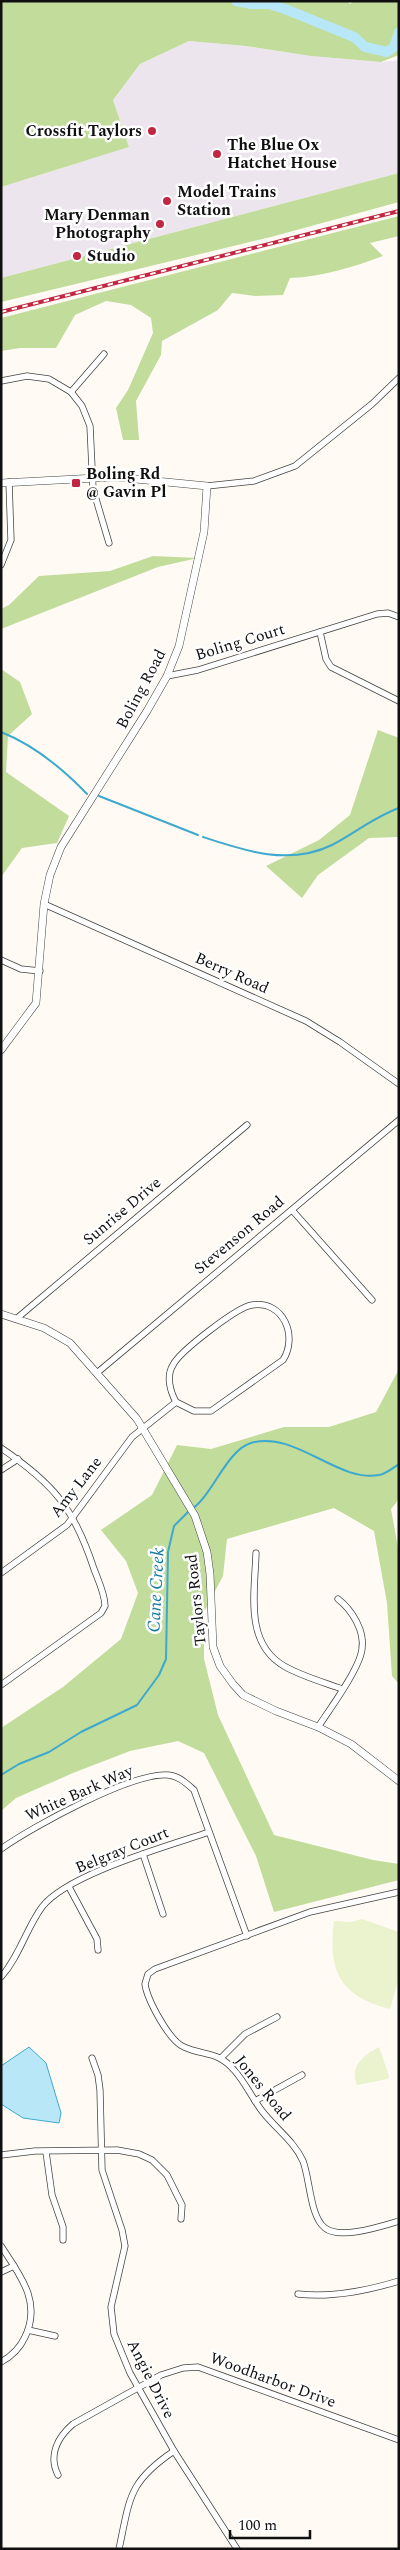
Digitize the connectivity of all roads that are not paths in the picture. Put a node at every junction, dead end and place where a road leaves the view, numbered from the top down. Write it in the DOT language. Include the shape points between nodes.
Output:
graph roads {
  1 [pos="104,354"];
  2 [pos="399,378"];
  3 [pos="1,381"];
  4 [pos="70,392"];
  5 [pos="92,477"];
  6 [pos="5,482"];
  7 [pos="207,486"];
  8 [pos="109,542"];
  9 [pos="1,565"];
  10 [pos="399,617"];
  11 [pos="320,632"];
  12 [pos="167,676"];
  13 [pos="399,701"];
  14 [pos="44,904"];
  15 [pos="1,960"];
  16 [pos="40,971"];
  17 [pos="1,1050"];
  18 [pos="399,1084"];
  19 [pos="399,1120"];
  20 [pos="247,1125"];
  21 [pos="292,1210"];
  22 [pos="372,1300"];
  23 [pos="1,1314"];
  24 [pos="16,1319"];
  25 [pos="98,1372"];
  26 [pos="176,1402"];
  27 [pos="143,1428"];
  28 [pos="1,1448"];
  29 [pos="18,1459"];
  30 [pos="1,1470"];
  31 [pos="73,1516"];
  32 [pos="256,1552"];
  33 [pos="1,1573"];
  34 [pos="338,1599"];
  35 [pos="1,1686"];
  36 [pos="342,1689"];
  37 [pos="318,1727"];
  38 [pos="399,1781"];
  39 [pos="209,1832"];
  40 [pos="1,1849"];
  41 [pos="143,1854"];
  42 [pos="69,1886"];
  43 [pos="399,1892"];
  44 [pos="163,1914"];
  45 [pos="247,1936"];
  46 [pos="98,1950"];
  47 [pos="1,1977"];
  48 [pos="277,2017"];
  49 [pos="92,2058"];
  50 [pos="221,2058"];
  51 [pos="302,2075"];
  52 [pos="255,2101"];
  53 [pos="100,2150"];
  54 [pos="46,2152"];
  55 [pos="1,2155"];
  56 [pos="180,2219"];
  57 [pos="399,2221"];
  58 [pos="62,2240"];
  59 [pos="1,2246"];
  60 [pos="14,2266"];
  61 [pos="1,2272"];
  62 [pos="399,2281"];
  63 [pos="298,2294"];
  64 [pos="28,2330"];
  65 [pos="55,2336"];
  66 [pos="1,2362"];
  67 [pos="138,2387"];
  68 [pos="399,2440"];
  69 [pos="174,2451"];
  70 [pos="58,2475"];
  71 [pos="119,2549"];
  72 [pos="237,2549"];
  1 -- 4 [label="street"];
  2 -- 7 [label="street" via="295,466 254,481"];
  3 -- 4 [label="street" via="38,376"];
  4 -- 5 [label="street" via="89,420"];
  5 -- 6 [label="street"];
  5 -- 7 [label="street" via="141,478"];
  5 -- 8 [label="street"];
  6 -- 9 [label="street" via="11,540"];
  7 -- 12 [label="street, Boling Road" via="207,510 195,582 182,636"];
  10 -- 11 [label="street, Boling Court" via="377,614"];
  11 -- 12 [label="street, Boling Court" via="198,670"];
  11 -- 13 [label="street" via="331,667"];
  12 -- 14 [label="street, Boling Road" via="125,748 64,840 50,875"];
  14 -- 16 [label="street, Boling Road"];
  14 -- 18 [label="street, Berry Road" via="306,1021"];
  15 -- 16 [label="street" via="21,969"];
  16 -- 17 [label="street, Boling Road" via="34,1008"];
  19 -- 21 [label="street, Stevenson Road"];
  20 -- 24 [label="street, Sunrise Drive"];
  21 -- 22 [label="street"];
  21 -- 25 [label="street, Stevenson Road"];
  23 -- 24 [label="street, Taylors Road"];
  24 -- 25 [label="street, Taylors Road" via="63,1337"];
  25 -- 27 [label="street, Taylors Road"];
  26 -- 26 [label="street" via="194,1411 211,1411 283,1360 290,1337 286,1322 261,1304 237,1310 189,1348 172,1366 170,1386"];
  26 -- 27 [label="street, Amy Lane"];
  27 -- 31 [label="street, Amy Lane" via="132,1437"];
  27 -- 37 [label="street, Taylors Road" via="190,1506 207,1552 212,1633 220,1666 243,1695"];
  28 -- 29 [label="street"];
  29 -- 30 [label="street"];
  29 -- 31 [label="street" via="48,1485"];
  31 -- 33 [label="street, Amy Lane" via="55,1535"];
  31 -- 35 [label="street" via="92,1563 105,1608"];
  32 -- 36 [label="street" via="254,1618 256,1633 263,1646 285,1667"];
  34 -- 36 [label="street" via="348,1606 362,1636 358,1663"];
  36 -- 37 [label="street"];
  37 -- 38 [label="street, Taylors Road" via="352,1744"];
  39 -- 40 [label="street, White Bark Way" via="194,1790 183,1780 168,1775 142,1779 80,1804 28,1830"];
  39 -- 41 [label="street, Belgray Court"];
  39 -- 45 [label="street, White Bark Way"];
  41 -- 42 [label="street, Belgray Court"];
  41 -- 44 [label="street"];
  42 -- 46 [label="street" via="97,1939"];
  42 -- 47 [label="street, Belgray Court" via="42,1907 11,1965"];
  43 -- 45 [label="street, Jones Road" via="330,1907"];
  45 -- 50 [label="street, Jones Road" via="155,1969 145,1980 172,2039 184,2048"];
  48 -- 50 [label="street" via="245,2034"];
  49 -- 53 [label="street, Angie Drive" via="100,2090"];
  50 -- 52 [label="street, Jones Road" via="235,2070"];
  51 -- 52 [label="street"];
  52 -- 57 [label="street, Jones Road" via="299,2153 307,2172 316,2216 324,2228 334,2232 353,2232"];
  53 -- 54 [label="street"];
  53 -- 56 [label="street" via="131,2152 158,2164 167,2174 182,2205"];
  53 -- 67 [label="street, Angie Drive" via="104,2178 125,2246 112,2300 112,2323 122,2358"];
  54 -- 55 [label="street"];
  54 -- 58 [label="street" via="52,2195 63,2226"];
  59 -- 60 [label="street"];
  60 -- 61 [label="street"];
  60 -- 64 [label="street" via="30,2298 32,2315"];
  62 -- 63 [label="street" via="344,2293"];
  64 -- 65 [label="street"];
  64 -- 66 [label="street" via="20,2345"];
  67 -- 68 [label="street, Woodharbor Drive" via="176,2370 190,2367 205,2369"];
  67 -- 69 [label="street, Angie Drive"];
  67 -- 70 [label="street, Woodharbor Drive" via="67,2429 55,2450 54,2464"];
  69 -- 71 [label="street" via="148,2470 136,2485"];
  69 -- 72 [label="street, Angie Drive"];
}
